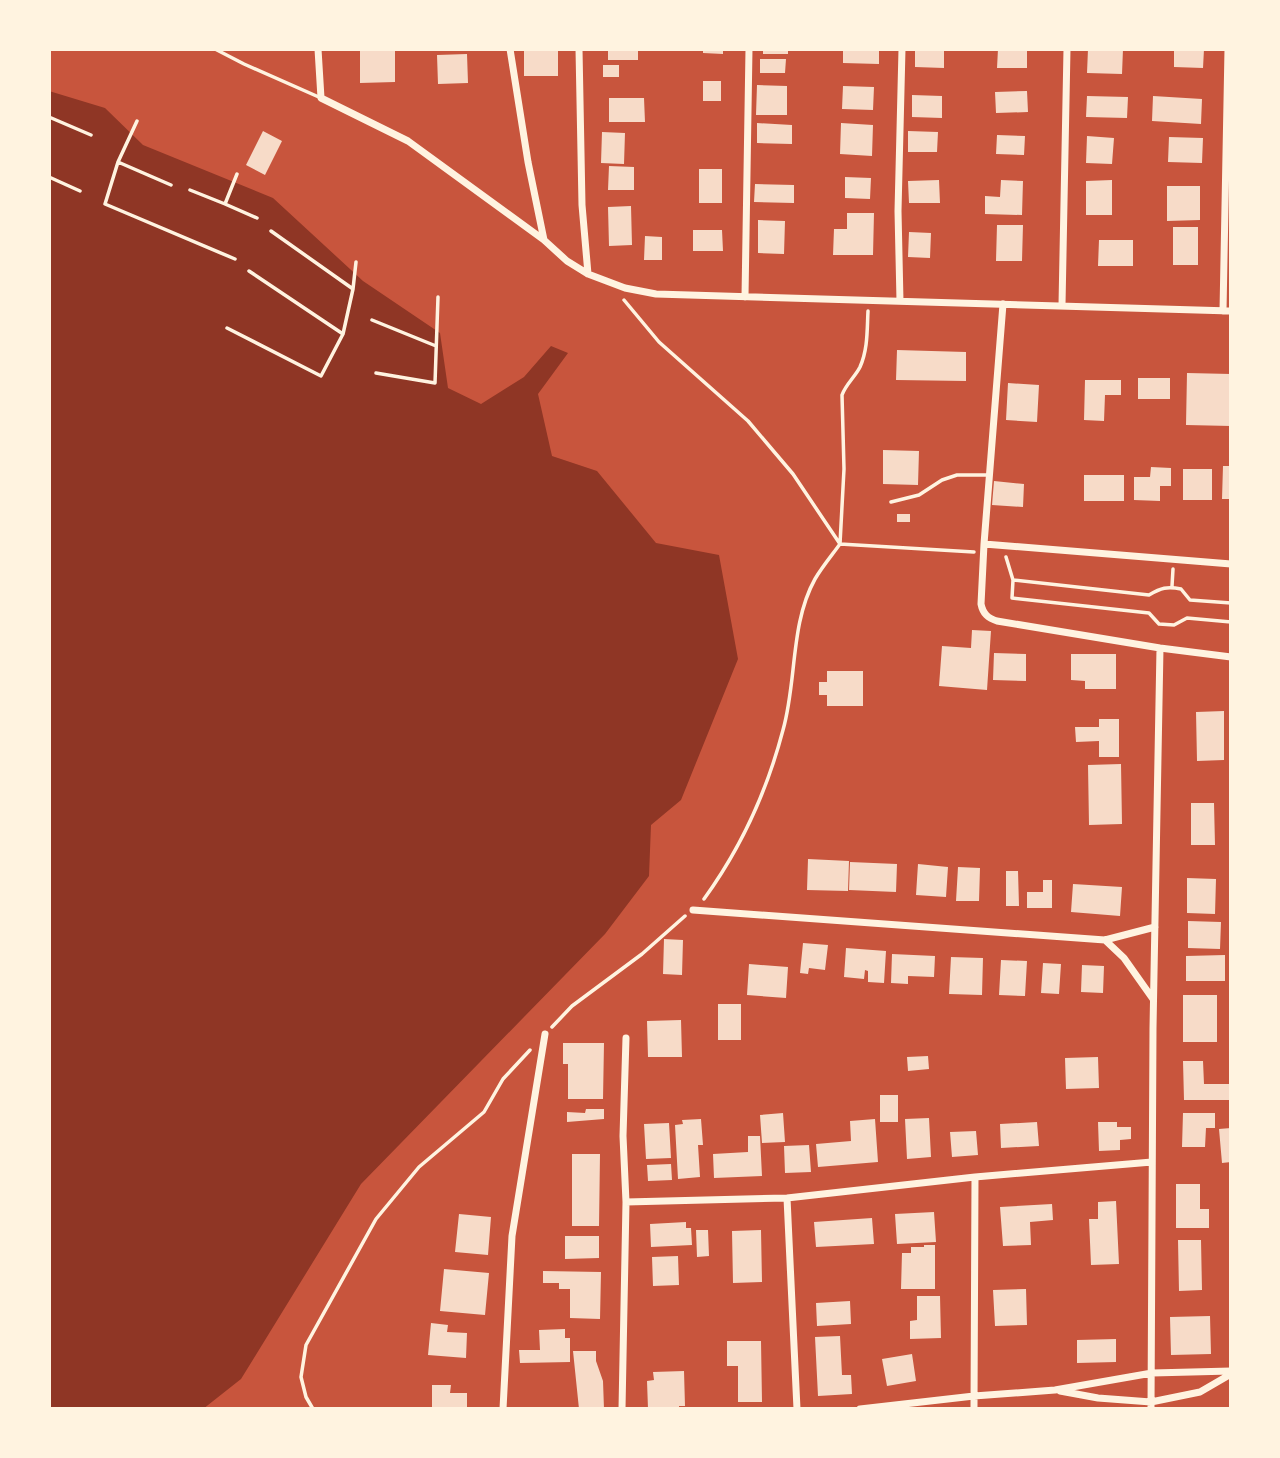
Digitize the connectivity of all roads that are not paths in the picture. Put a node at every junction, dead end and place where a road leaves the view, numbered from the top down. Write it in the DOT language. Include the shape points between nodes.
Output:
graph roads {
  1 [pos="215,49"];
  2 [pos="317,49"];
  3 [pos="510,49"];
  4 [pos="579,49"];
  5 [pos="749,49"];
  6 [pos="902,49"];
  7 [pos="1067,49"];
  8 [pos="1228,49"];
  9 [pos="321,97"];
  10 [pos="544,240"];
  11 [pos="589,274"];
  12 [pos="745,297"];
  13 [pos="900,300"];
  14 [pos="1003,304"];
  15 [pos="1062,304"];
  16 [pos="1227,311"];
  17 [pos="988,475"];
  18 [pos="891,502"];
  19 [pos="984,544"];
  20 [pos="1231,564"];
  21 [pos="1160,648"];
  22 [pos="1231,657"];
  23 [pos="693,910"];
  24 [pos="1155,927"];
  25 [pos="1105,940"];
  26 [pos="1153,999"];
  27 [pos="545,1034"];
  28 [pos="626,1038"];
  29 [pos="1152,1162"];
  30 [pos="975,1177"];
  31 [pos="787,1198"];
  32 [pos="626,1202"];
  33 [pos="1152,1373"];
  34 [pos="1231,1373"];
  35 [pos="1055,1390"];
  36 [pos="974,1396"];
  37 [pos="1151,1405"];
  38 [pos="503,1409"];
  39 [pos="622,1409"];
  40 [pos="797,1409"];
  41 [pos="860,1409"];
  42 [pos="974,1409"];
  1 -- 9 [label="lane"];
  2 -- 9 [label="street"];
  3 -- 10 [label="street"];
  4 -- 11 [label="street" via="582,205"];
  5 -- 12 [label="street"];
  6 -- 13 [label="street"];
  7 -- 15 [label="street"];
  8 -- 16 [label="street"];
  9 -- 10 [label="street" via="408,141"];
  10 -- 11 [label="street"];
  11 -- 12 [label="street" via="656,294"];
  12 -- 13 [label="street"];
  13 -- 14 [label="street"];
  14 -- 15 [label="street"];
  14 -- 17 [label="street"];
  15 -- 16 [label="street"];
  17 -- 18 [label="lane" via="957,475 919,495"];
  17 -- 19 [label="street"];
  19 -- 20 [label="street"];
  19 -- 21 [label="street" via="981,604 989,618"];
  21 -- 22 [label="street"];
  21 -- 24 [label="street"];
  23 -- 25 [label="street"];
  24 -- 25 [label="street"];
  24 -- 26 [label="street"];
  25 -- 26 [label="street"];
  26 -- 29 [label="street"];
  27 -- 38 [label="street" via="512,1236"];
  28 -- 32 [label="street"];
  29 -- 30 [label="street"];
  29 -- 33 [label="street"];
  30 -- 31 [label="street"];
  30 -- 36 [label="street"];
  31 -- 32 [label="street"];
  31 -- 40 [label="street"];
  32 -- 39 [label="street"];
  33 -- 34 [label="street"];
  33 -- 35 [label="street"];
  33 -- 37 [label="street"];
  34 -- 37 [label="street" via="1200,1392"];
  35 -- 36 [label="street"];
  35 -- 37 [label="street"];
  36 -- 41 [label="street"];
  36 -- 42 [label="street"];
}
